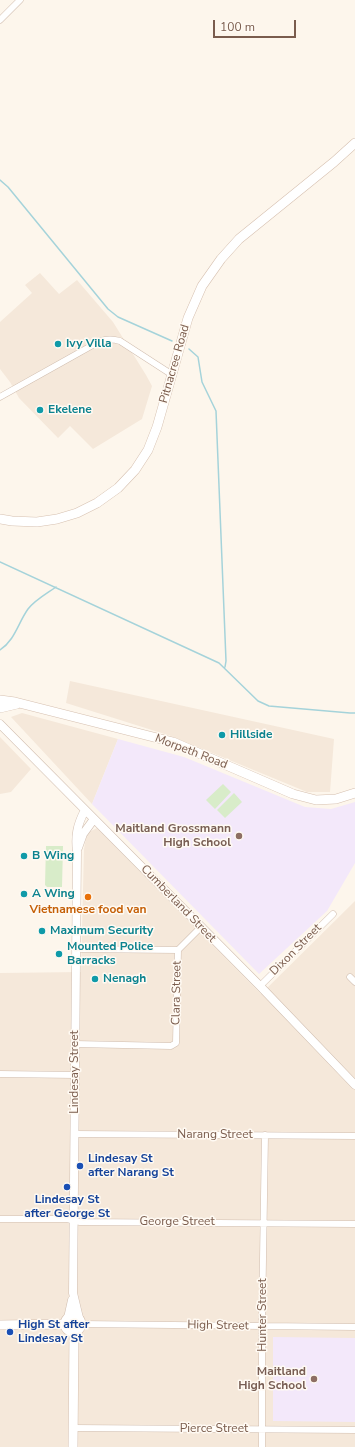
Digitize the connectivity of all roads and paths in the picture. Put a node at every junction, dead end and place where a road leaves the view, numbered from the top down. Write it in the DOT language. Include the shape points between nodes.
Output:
graph roads {
  1 [pos="20,0"];
  2 [pos="0,20"];
  3 [pos="355,143"];
  4 [pos="171,374"];
  5 [pos="0,397"];
  6 [pos="0,519"];
  7 [pos="0,700"];
  8 [pos="24,704"];
  9 [pos="0,708"];
  10 [pos="0,724"];
  11 [pos="355,793"];
  12 [pos="85,810"];
  13 [pos="94,819"];
  14 [pos="76,852"];
  15 [pos="333,914"];
  16 [pos="201,927"];
  17 [pos="76,949"];
  18 [pos="178,950"];
  19 [pos="260,986"];
  20 [pos="75,1044"];
  21 [pos="0,1074"];
  22 [pos="75,1075"];
  23 [pos="355,1085"];
  24 [pos="75,1134"];
  25 [pos="265,1135"];
  26 [pos="355,1136"];
  27 [pos="0,1219"];
  28 [pos="74,1220"];
  29 [pos="264,1223"];
  30 [pos="355,1224"];
  31 [pos="74,1293"];
  32 [pos="67,1321"];
  33 [pos="80,1321"];
  34 [pos="0,1325"];
  35 [pos="262,1327"];
  36 [pos="355,1327"];
  37 [pos="74,1332"];
  38 [pos="73,1428"];
  39 [pos="263,1429"];
  40 [pos="355,1430"];
  41 [pos="73,1447"];
  42 [pos="262,1447"];
  1 -- 2 [label="street"];
  3 -- 4 [label="main road, Pitnacree Road" via="239,239 221,259 202,286 188,318"];
  4 -- 5 [label="street" via="120,341 106,339"];
  4 -- 6 [label="main road, Pitnacree Road" via="148,450 135,470 118,488 97,503 57,519 37,522"];
  7 -- 8 [label="main road, Morpeth Road"];
  8 -- 9 [label="main road, Morpeth Road"];
  8 -- 11 [label="main road, Morpeth Road" via="173,742 293,794 316,800 336,799"];
  10 -- 12 [label="street, Cumberland Street"];
  12 -- 13 [label="street, Cumberland Street"];
  12 -- 14 [label="street, Lindesay Street" via="76,831"];
  13 -- 14 [label="street, Lindesay Street" via="83,834"];
  13 -- 16 [label="street, Cumberland Street"];
  14 -- 17 [label="street, Lindesay Street"];
  15 -- 19 [label="street, Dixon Street"];
  16 -- 18 [label="street, Clara Street"];
  16 -- 19 [label="street, Cumberland Street"];
  17 -- 18 [label="street"];
  17 -- 20 [label="street, Lindesay Street"];
  18 -- 20 [label="street, Clara Street" via="176,1044"];
  19 -- 23 [label="street, Cumberland Street"];
  20 -- 22 [label="street, Lindesay Street"];
  21 -- 22 [label="street"];
  22 -- 24 [label="street, Lindesay Street"];
  24 -- 25 [label="street, Narang Street"];
  24 -- 28 [label="street, Lindesay Street"];
  25 -- 26 [label="street, Narang Street"];
  25 -- 29 [label="street, Hunter Street"];
  27 -- 28 [label="street, George Street"];
  28 -- 29 [label="street, George Street"];
  28 -- 31 [label="street, Lindesay Street"];
  29 -- 30 [label="street, George Street"];
  29 -- 35 [label="street, Hunter Street"];
  31 -- 32 [label="street, Lindesay Street"];
  31 -- 33 [label="street, Lindesay Street"];
  32 -- 33 [label="main road" via="73,1316"];
  32 -- 34 [label="main road"];
  32 -- 37 [label="main road" via="69,1330"];
  33 -- 35 [label="street, High Street"];
  33 -- 37 [label="main road" via="79,1330"];
  35 -- 36 [label="street, High Street"];
  35 -- 39 [label="street, Hunter Street"];
  37 -- 38 [label="main road"];
  38 -- 39 [label="street, Pierce Street"];
  38 -- 41 [label="main road"];
  39 -- 40 [label="street, Pierce Street"];
  39 -- 42 [label="street, Hunter Street"];
}
